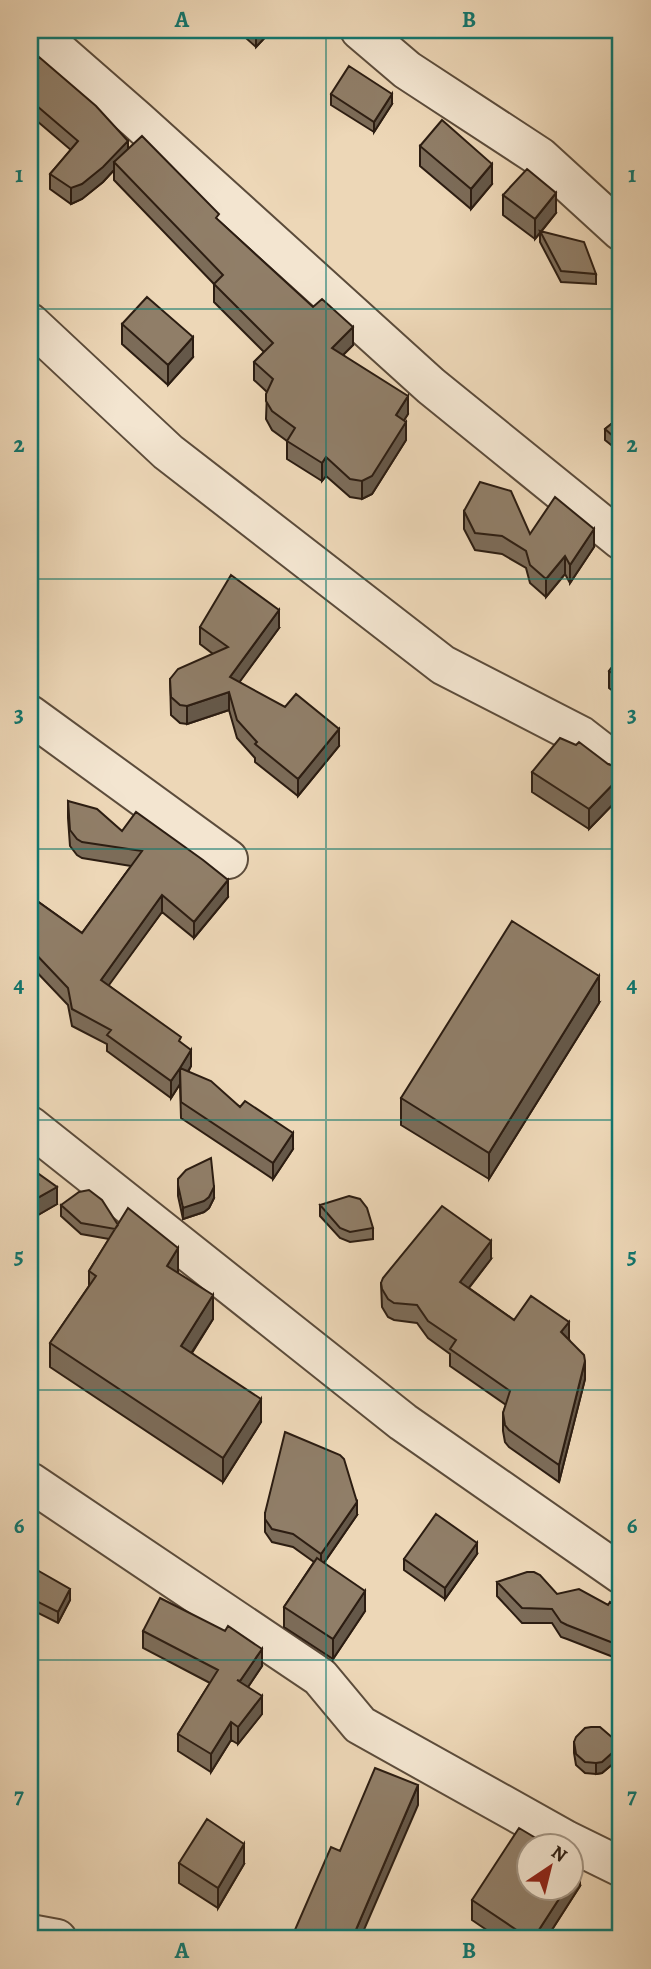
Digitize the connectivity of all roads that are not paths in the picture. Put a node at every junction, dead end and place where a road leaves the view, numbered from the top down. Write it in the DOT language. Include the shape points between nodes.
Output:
graph roads {
  1 [pos="34,30"];
  2 [pos="360,30"];
  3 [pos="621,231"];
  4 [pos="30,323"];
  5 [pos="621,540"];
  6 [pos="30,715"];
  7 [pos="621,767"];
  8 [pos="228,859"];
  9 [pos="30,1126"];
  10 [pos="30,1482"];
  11 [pos="621,1574"];
  12 [pos="621,1867"];
  13 [pos="30,1934"];
  14 [pos="57,1939"];
  1 -- 5 [label="street" via="431,386"];
  2 -- 3 [label="street" via="407,70 540,157"];
  4 -- 7 [label="street" via="168,452 443,665 581,736"];
  6 -- 8 [label="street"];
  9 -- 11 [label="street" via="403,1422"];
  10 -- 12 [label="street" via="320,1677 360,1726"];
  13 -- 14 [label="street"];
}
